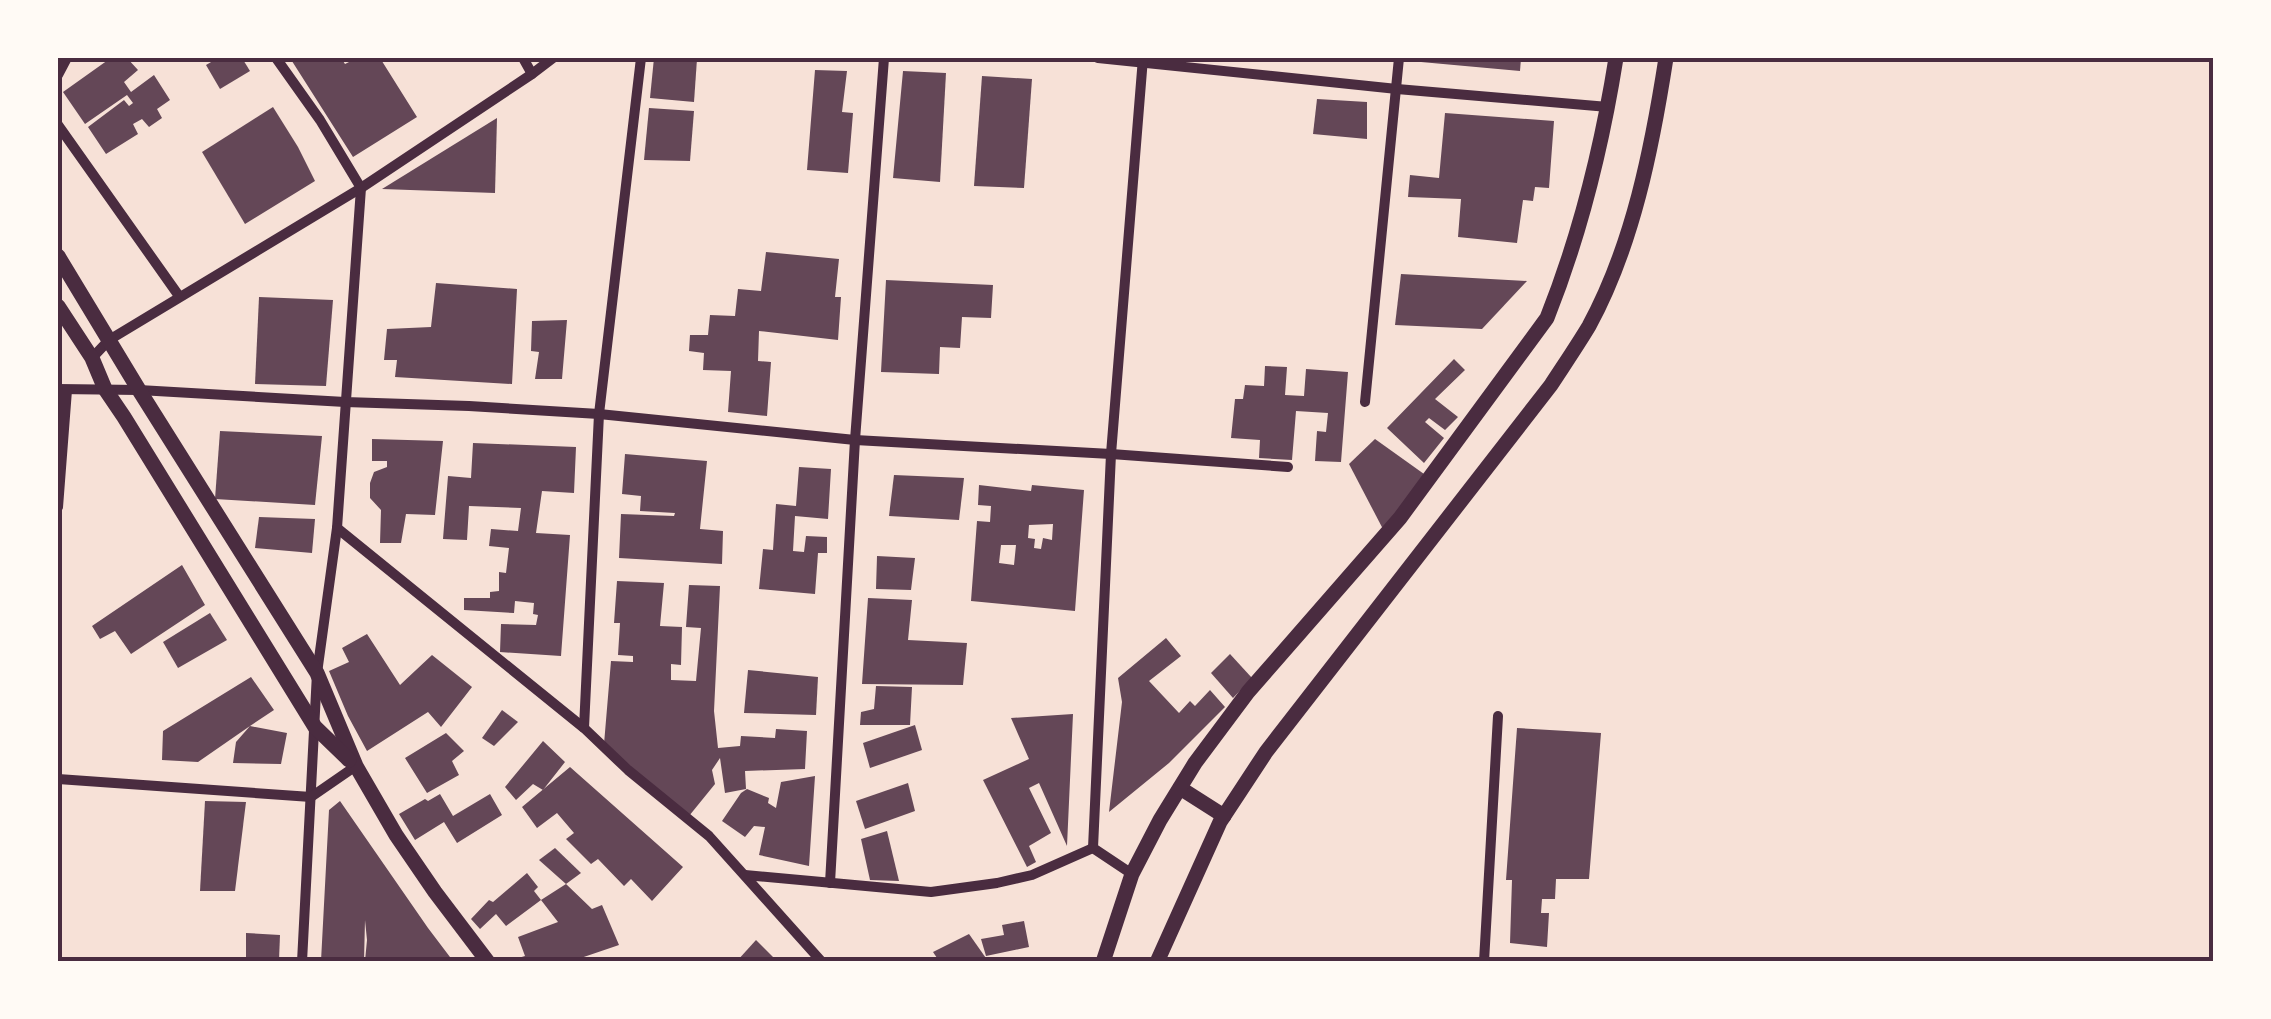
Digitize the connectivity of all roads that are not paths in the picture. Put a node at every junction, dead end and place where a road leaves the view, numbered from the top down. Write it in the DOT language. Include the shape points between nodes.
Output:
graph roads {
  1 [pos="67,58"];
  2 [pos="276,58"];
  3 [pos="522,58"];
  4 [pos="553,58"];
  5 [pos="641,58"];
  6 [pos="884,58"];
  7 [pos="1098,58"];
  8 [pos="1399,58"];
  9 [pos="1616,58"];
  10 [pos="1666,58"];
  11 [pos="1142,59"];
  12 [pos="532,74"];
  13 [pos="58,75"];
  14 [pos="1396,88"];
  15 [pos="1608,106"];
  16 [pos="58,126"];
  17 [pos="362,188"];
  18 [pos="58,256"];
  19 [pos="179,296"];
  20 [pos="58,306"];
  21 [pos="110,340"];
  22 [pos="92,358"];
  23 [pos="105,389"];
  24 [pos="62,390"];
  25 [pos="139,390"];
  26 [pos="345,402"];
  27 [pos="1365,402"];
  28 [pos="599,414"];
  29 [pos="855,440"];
  30 [pos="1112,454"];
  31 [pos="1288,466"];
  32 [pos="58,507"];
  33 [pos="337,528"];
  34 [pos="317,673"];
  35 [pos="1498,716"];
  36 [pos="315,726"];
  37 [pos="584,728"];
  38 [pos="356,766"];
  39 [pos="58,779"];
  40 [pos="1180,788"];
  41 [pos="311,797"];
  42 [pos="1224,816"];
  43 [pos="1093,848"];
  44 [pos="744,874"];
  45 [pos="1132,874"];
  46 [pos="830,883"];
  47 [pos="302,962"];
  48 [pos="488,962"];
  49 [pos="822,962"];
  50 [pos="1103,962"];
  51 [pos="1157,962"];
  52 [pos="1484,962"];
  1 -- 13 [label="street"];
  2 -- 17 [label="street"];
  3 -- 12 [label="street"];
  4 -- 12 [label="street"];
  5 -- 28 [label="street"];
  6 -- 29 [label="street"];
  7 -- 11 [label="street"];
  8 -- 14 [label="street"];
  9 -- 15 [label="street"];
  10 -- 42 [label="street" via="1628,230 1589,325 1551,385 1266,752"];
  11 -- 14 [label="street"];
  11 -- 30 [label="street"];
  12 -- 17 [label="street"];
  14 -- 15 [label="street"];
  14 -- 27 [label="street"];
  15 -- 40 [label="street" via="1547,318 1400,518 1248,692"];
  16 -- 19 [label="street"];
  17 -- 19 [label="street"];
  17 -- 26 [label="street"];
  18 -- 21 [label="street"];
  19 -- 21 [label="street"];
  20 -- 22 [label="street"];
  21 -- 22 [label="street"];
  21 -- 25 [label="street"];
  22 -- 23 [label="street"];
  23 -- 24 [label="street"];
  23 -- 25 [label="street"];
  23 -- 36 [label="street"];
  24 -- 32 [label="street"];
  25 -- 26 [label="street"];
  25 -- 34 [label="street"];
  26 -- 28 [label="street"];
  26 -- 33 [label="street"];
  28 -- 29 [label="street"];
  28 -- 37 [label="street"];
  29 -- 30 [label="street"];
  29 -- 46 [label="street"];
  30 -- 31 [label="street"];
  30 -- 43 [label="street"];
  33 -- 34 [label="street"];
  33 -- 37 [label="street"];
  34 -- 36 [label="street"];
  34 -- 38 [label="street"];
  35 -- 52 [label="street"];
  36 -- 38 [label="street"];
  36 -- 41 [label="street"];
  37 -- 44 [label="street"];
  38 -- 41 [label="street"];
  38 -- 48 [label="street" via="434,892"];
  39 -- 41 [label="street"];
  40 -- 42 [label="street"];
  40 -- 45 [label="street"];
  41 -- 47 [label="street"];
  42 -- 51 [label="street"];
  43 -- 45 [label="street"];
  43 -- 46 [label="street" via="1032,875 961,889"];
  44 -- 46 [label="street"];
  44 -- 49 [label="street"];
  45 -- 50 [label="street"];
}
